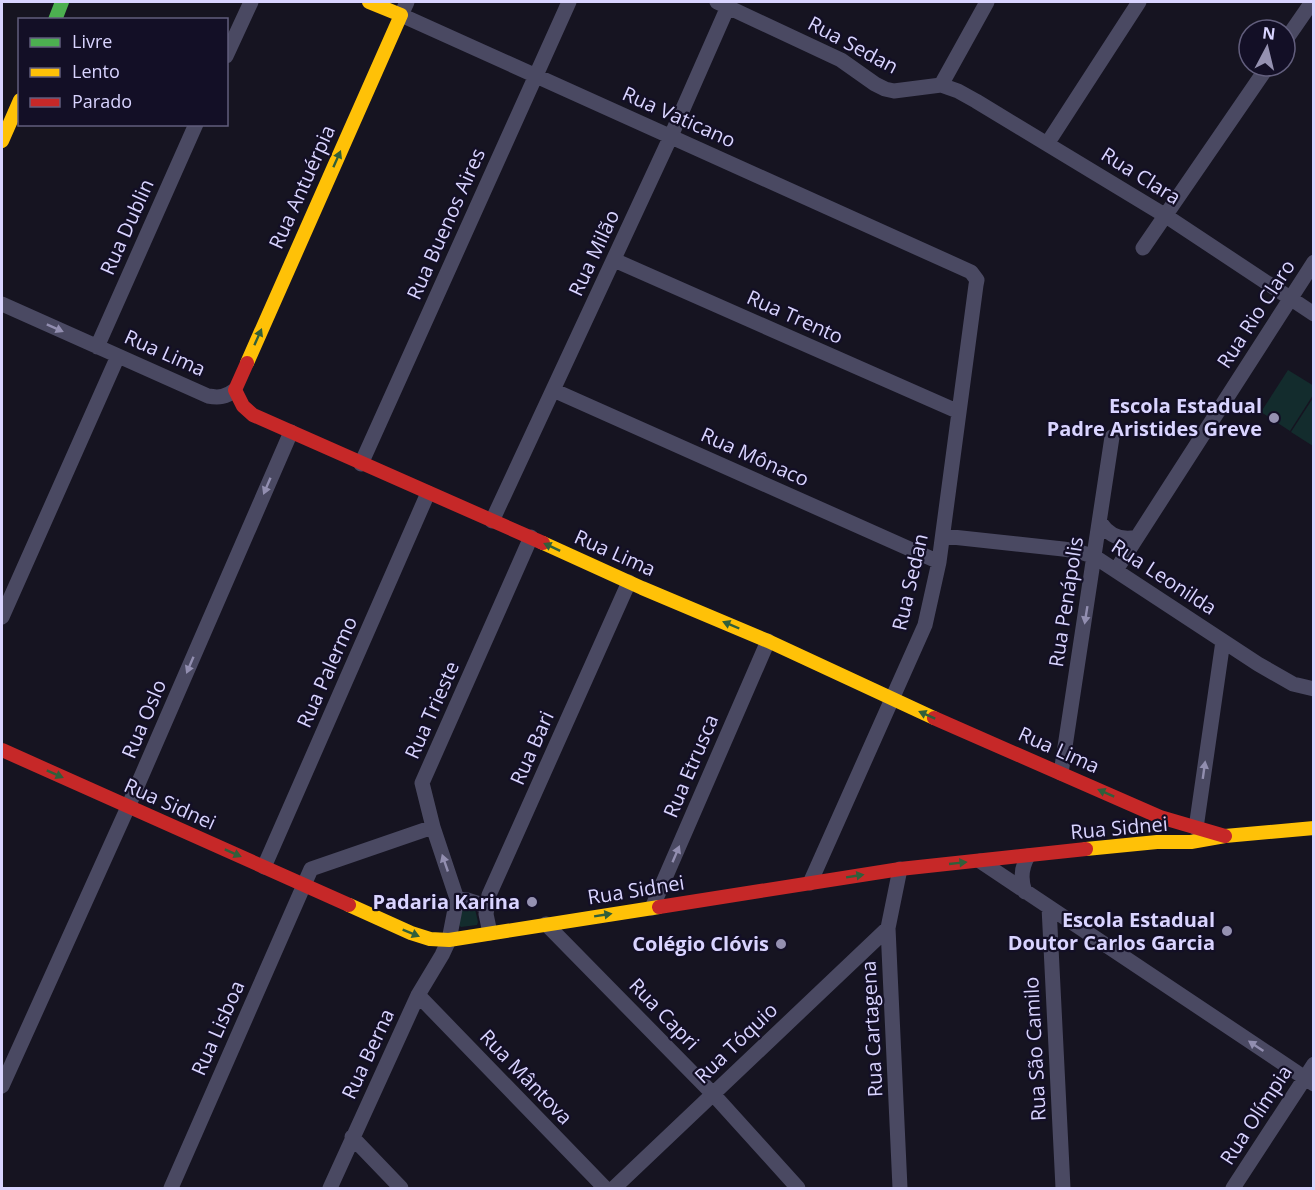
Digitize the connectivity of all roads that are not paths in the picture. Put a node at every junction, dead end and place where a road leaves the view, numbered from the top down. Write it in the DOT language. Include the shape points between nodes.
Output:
graph roads {
  1 [pos="251,2"];
  2 [pos="369,2"];
  3 [pos="569,2"];
  4 [pos="987,2"];
  5 [pos="1139,2"];
  6 [pos="1312,2"];
  7 [pos="725,3"];
  8 [pos="404,8"];
  9 [pos="1297,24"];
  10 [pos="228,52"];
  11 [pos="536,76"];
  12 [pos="1260,78"];
  13 [pos="941,85"];
  14 [pos="18,105"];
  15 [pos="195,126"];
  16 [pos="671,136"];
  17 [pos="2,141"];
  18 [pos="1047,144"];
  19 [pos="1166,216"];
  20 [pos="1143,248"];
  21 [pos="614,260"];
  22 [pos="1314,262"];
  23 [pos="971,272"];
  24 [pos="1290,299"];
  25 [pos="2,304"];
  26 [pos="1314,314"];
  27 [pos="97,346"];
  28 [pos="118,356"];
  29 [pos="235,390"];
  30 [pos="553,390"];
  31 [pos="959,412"];
  32 [pos="291,432"];
  33 [pos="1112,437"];
  34 [pos="361,464"];
  35 [pos="428,493"];
  36 [pos="492,522"];
  37 [pos="1100,522"];
  38 [pos="943,536"];
  39 [pos="531,537"];
  40 [pos="1137,537"];
  41 [pos="1095,557"];
  42 [pos="939,562"];
  43 [pos="1116,570"];
  44 [pos="629,582"];
  45 [pos="2,617"];
  46 [pos="768,641"];
  47 [pos="1223,641"];
  48 [pos="1314,690"];
  49 [pos="893,700"];
  50 [pos="2,750"];
  51 [pos="1061,773"];
  52 [pos="128,807"];
  53 [pos="1160,817"];
  54 [pos="1193,823"];
  55 [pos="433,827"];
  56 [pos="1314,828"];
  57 [pos="1225,836"];
  58 [pos="1157,842"];
  59 [pos="1028,856"];
  60 [pos="980,861"];
  61 [pos="264,867"];
  62 [pos="900,869"];
  63 [pos="810,883"];
  64 [pos="303,885"];
  65 [pos="1025,892"];
  66 [pos="457,899"];
  67 [pos="486,906"];
  68 [pos="1049,907"];
  69 [pos="652,908"];
  70 [pos="546,924"];
  71 [pos="888,928"];
  72 [pos="490,933"];
  73 [pos="449,940"];
  74 [pos="418,995"];
  75 [pos="1314,1064"];
  76 [pos="1309,1081"];
  77 [pos="2,1086"];
  78 [pos="713,1094"];
  79 [pos="352,1137"];
  80 [pos="171,1188"];
  81 [pos="330,1188"];
  82 [pos="401,1188"];
  83 [pos="605,1188"];
  84 [pos="614,1188"];
  85 [pos="798,1188"];
  86 [pos="900,1188"];
  87 [pos="1063,1188"];
  88 [pos="1233,1188"];
  1 -- 10 [label="street"];
  2 -- 8 [label="main road, Rua Vaticano"];
  3 -- 11 [label="street, Rua Buenos Aires"];
  4 -- 13 [label="street"];
  5 -- 18 [label="street"];
  6 -- 9 [label="street"];
  7 -- 13 [label="street, Rua Sedan" via="841,60 885,89"];
  7 -- 16 [label="street, Rua Milão"];
  8 -- 11 [label="street, Rua Vaticano"];
  29 -- 8 [label="main road, Rua Antuérpia, one-way"];
  11 -- 16 [label="street, Rua Vaticano"];
  11 -- 34 [label="street, Rua Buenos Aires"];
  12 -- 19 [label="street"];
  13 -- 18 [label="street, Rua Clara" via="976,101"];
  14 -- 17 [label="main road"];
  15 -- 27 [label="street, Rua Dublin"];
  16 -- 21 [label="street, Rua Milão"];
  16 -- 23 [label="street, Rua Vaticano"];
  18 -- 19 [label="street, Rua Clara"];
  19 -- 20 [label="street"];
  19 -- 24 [label="street, Rua Clara"];
  21 -- 30 [label="street, Rua Milão"];
  21 -- 31 [label="street, Rua Trento"];
  22 -- 24 [label="street, Rua Rio Claro"];
  23 -- 31 [label="street, Rua Sedan" via="977,280"];
  24 -- 26 [label="street, Rua Clara"];
  24 -- 40 [label="street, Rua Rio Claro"];
  25 -- 27 [label="street, Rua Lima, one-way"];
  27 -- 28 [label="street, Rua Lima"];
  28 -- 29 [label="street, Rua Lima" via="208,396 222,397"];
  28 -- 45 [label="street"];
  29 -- 32 [label="main road, Rua Lima" via="251,414"];
  30 -- 36 [label="street, Rua Milão"];
  30 -- 42 [label="street, Rua Mônaco"];
  31 -- 38 [label="street, Rua Sedan"];
  32 -- 34 [label="main road, Rua Lima"];
  32 -- 52 [label="street, Rua Oslo, one-way"];
  33 -- 37 [label="street, Rua Penápolis"];
  34 -- 35 [label="main road, Rua Lima"];
  35 -- 36 [label="main road, Rua Lima"];
  35 -- 61 [label="street, Rua Palermo"];
  36 -- 39 [label="main road, Rua Lima"];
  37 -- 40 [label="street" via="1112,535"];
  37 -- 41 [label="street, Rua Penápolis"];
  38 -- 41 [label="street, Rua Leonilda" via="1064,549"];
  38 -- 42 [label="street, Rua Sedan"];
  44 -- 39 [label="main road, Rua Lima, one-way"];
  39 -- 55 [label="street, Rua Trieste" via="422,783"];
  40 -- 43 [label="street, Rua Rio Claro"];
  41 -- 43 [label="street, Rua Leonilda"];
  41 -- 51 [label="street, Rua Penápolis, one-way"];
  42 -- 49 [label="street, Rua Sedan" via="925,625"];
  43 -- 47 [label="street, Rua Leonilda"];
  46 -- 44 [label="main road, Rua Lima, one-way"];
  44 -- 67 [label="street, Rua Bari"];
  46 -- 49 [label="main road, Rua Lima"];
  69 -- 46 [label="street, Rua Etrusca, one-way"];
  47 -- 48 [label="street, Rua Leonilda" via="1293,684"];
  54 -- 47 [label="street, one-way"];
  51 -- 49 [label="main road, Rua Lima, one-way"];
  49 -- 63 [label="street, Rua Sedan"];
  50 -- 52 [label="main road, Rua Sidnei, one-way"];
  53 -- 51 [label="main road, Rua Lima, one-way"];
  52 -- 61 [label="main road, Rua Sidnei, one-way"];
  52 -- 77 [label="street, Rua Oslo"];
  53 -- 54 [label="main road, Rua Lima"];
  53 -- 58 [label="main road" via="1163,831"];
  54 -- 57 [label="main road, Rua Lima"];
  54 -- 58 [label="main road"];
  55 -- 64 [label="street" via="311,869"];
  66 -- 55 [label="street, Rua Trieste, one-way"];
  56 -- 57 [label="main road, Rua Sidnei"];
  57 -- 58 [label="main road, Rua Sidnei" via="1214,840"];
  58 -- 59 [label="main road, Rua Sidnei"];
  59 -- 60 [label="main road, Rua Sidnei"];
  59 -- 65 [label="street" via="1021,878"];
  62 -- 60 [label="main road, Rua Sidnei, one-way"];
  60 -- 65 [label="street"];
  61 -- 64 [label="main road, Rua Sidnei"];
  63 -- 62 [label="main road, Rua Sidnei, one-way"];
  62 -- 71 [label="street, Rua Cartagena"];
  63 -- 69 [label="main road, Rua Sidnei"];
  64 -- 73 [label="main road, Rua Sidnei, one-way" via="411,933"];
  64 -- 80 [label="street, Rua Lisboa"];
  65 -- 68 [label="street"];
  66 -- 67 [label="street"];
  66 -- 73 [label="street, Rua Trieste"];
  67 -- 72 [label="street, Rua Bari"];
  76 -- 68 [label="street, one-way"];
  68 -- 87 [label="street, Rua São Camilo"];
  70 -- 69 [label="main road, Rua Sidnei, one-way"];
  70 -- 72 [label="main road, Rua Sidnei"];
  70 -- 78 [label="street, Rua Capri"];
  71 -- 78 [label="street, Rua Tóquio"];
  71 -- 86 [label="street, Rua Cartagena"];
  72 -- 73 [label="main road, Rua Sidnei"];
  73 -- 74 [label="street, Rua Berna"];
  74 -- 79 [label="street, Rua Berna"];
  74 -- 83 [label="street, Rua Mântova"];
  75 -- 76 [label="street, Rua Olímpia"];
  76 -- 88 [label="street, Rua Olímpia"];
  78 -- 84 [label="street, Rua Tóquio"];
  78 -- 85 [label="street, Rua Capri"];
  79 -- 81 [label="street, Rua Berna"];
  79 -- 82 [label="street"];
}
